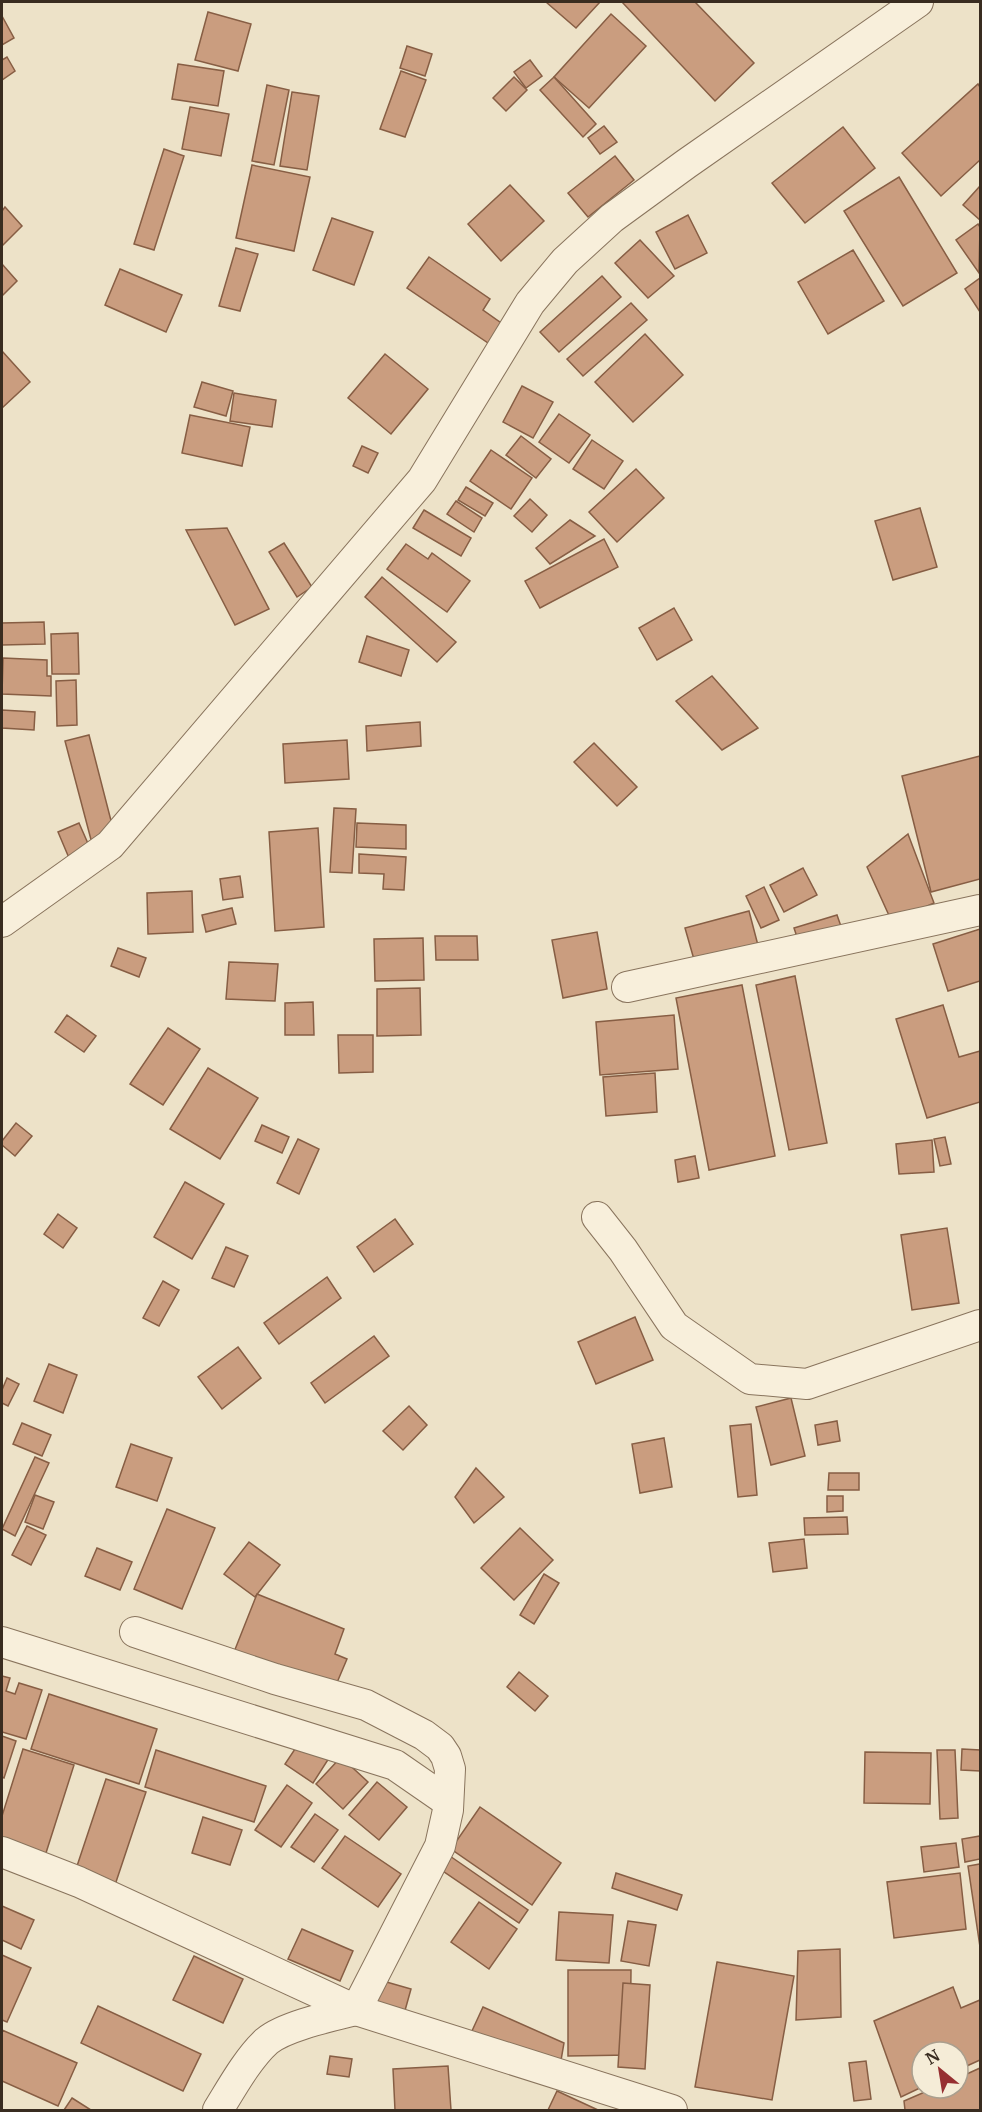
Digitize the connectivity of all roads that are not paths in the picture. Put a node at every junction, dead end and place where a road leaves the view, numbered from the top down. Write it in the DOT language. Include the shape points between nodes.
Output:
graph roads {
  1 [pos="918,2"];
  2 [pos="981,910"];
  3 [pos="2,922"];
  4 [pos="627,987"];
  5 [pos="597,1217"];
  6 [pos="981,1325"];
  7 [pos="135,1632"];
  8 [pos="2,1642"];
  9 [pos="447,1801"];
  10 [pos="2,1852"];
  11 [pos="356,2010"];
  12 [pos="218,2110"];
  13 [pos="672,2110"];
  1 -- 3 [label="street" via="677,170 612,218 565,261 530,303 422,480 110,845"];
  2 -- 4 [label="street"];
  5 -- 6 [label="street" via="674,1326 750,1379 807,1384"];
  7 -- 9 [label="street" via="366,1705 424,1735 446,1756 450,1769"];
  8 -- 9 [label="street" via="395,1765"];
  9 -- 11 [label="street" via="440,1846"];
  10 -- 11 [label="street" via="79,1882"];
  11 -- 12 [label="street" via="307,2023 268,2041"];
  11 -- 13 [label="street"];
}
